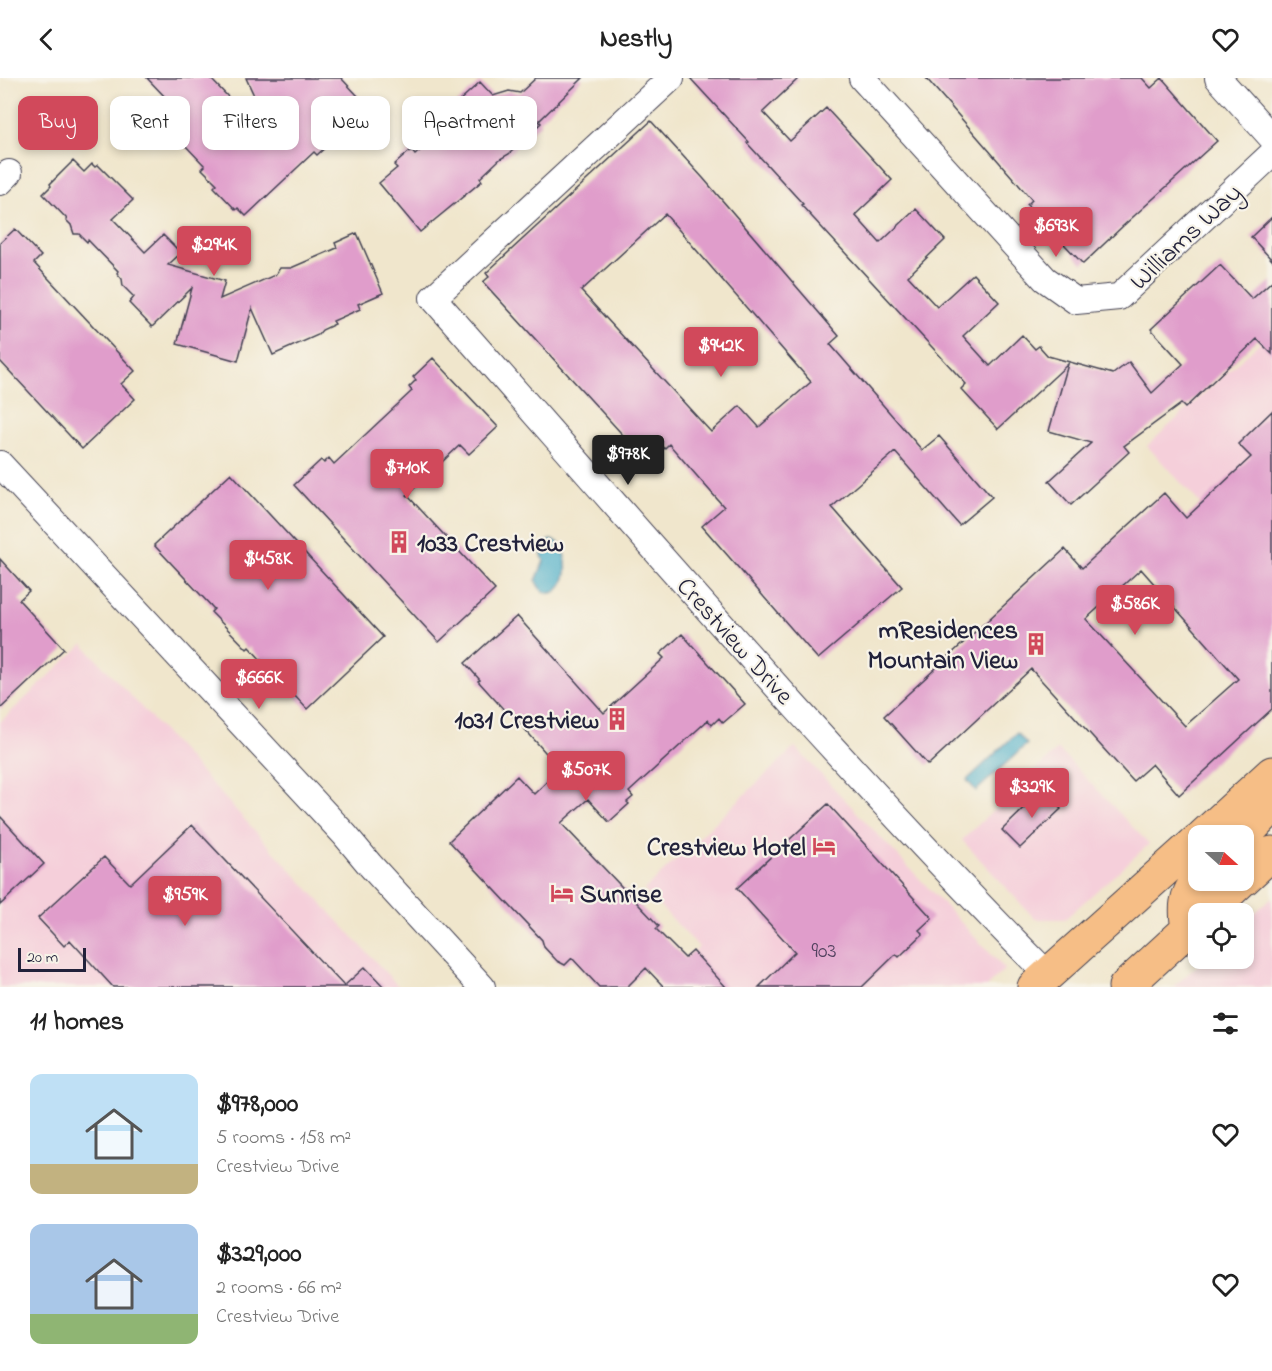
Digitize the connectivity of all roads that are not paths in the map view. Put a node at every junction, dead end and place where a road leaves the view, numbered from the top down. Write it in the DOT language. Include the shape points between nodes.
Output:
graph roads {
  1 [pos="670,78"];
  2 [pos="862,78"];
  3 [pos="1218,78"];
  4 [pos="1272,138"];
  5 [pos="1272,154"];
  6 [pos="0,464"];
  7 [pos="1272,773"];
  8 [pos="1272,807"];
  9 [pos="1215,825"];
  10 [pos="1254,826"];
  11 [pos="1188,849"];
  12 [pos="1272,853"];
  13 [pos="1254,870"];
  14 [pos="1190,891"];
  15 [pos="1231,891"];
  16 [pos="1217,903"];
  17 [pos="1188,912"];
  18 [pos="1188,929"];
  19 [pos="1042,983"];
  20 [pos="482,987"];
  21 [pos="1125,987"];
  1 -- 19 [label="street, Crestview Drive" via="433,298 798,710 989,916"];
  2 -- 5 [label="street, Williams Way" via="1045,279 1076,301 1119,297"];
  3 -- 4 [label="street"];
  6 -- 20 [label="street"];
  7 -- 9 [label="main road"];
  8 -- 10 [label="main road"];
  11 -- 19 [label="main road"];
  12 -- 13 [label="main road"];
  14 -- 17 [label="main road" via="1185,909"];
  15 -- 16 [label="main road"];
  18 -- 21 [label="main road"];
}
